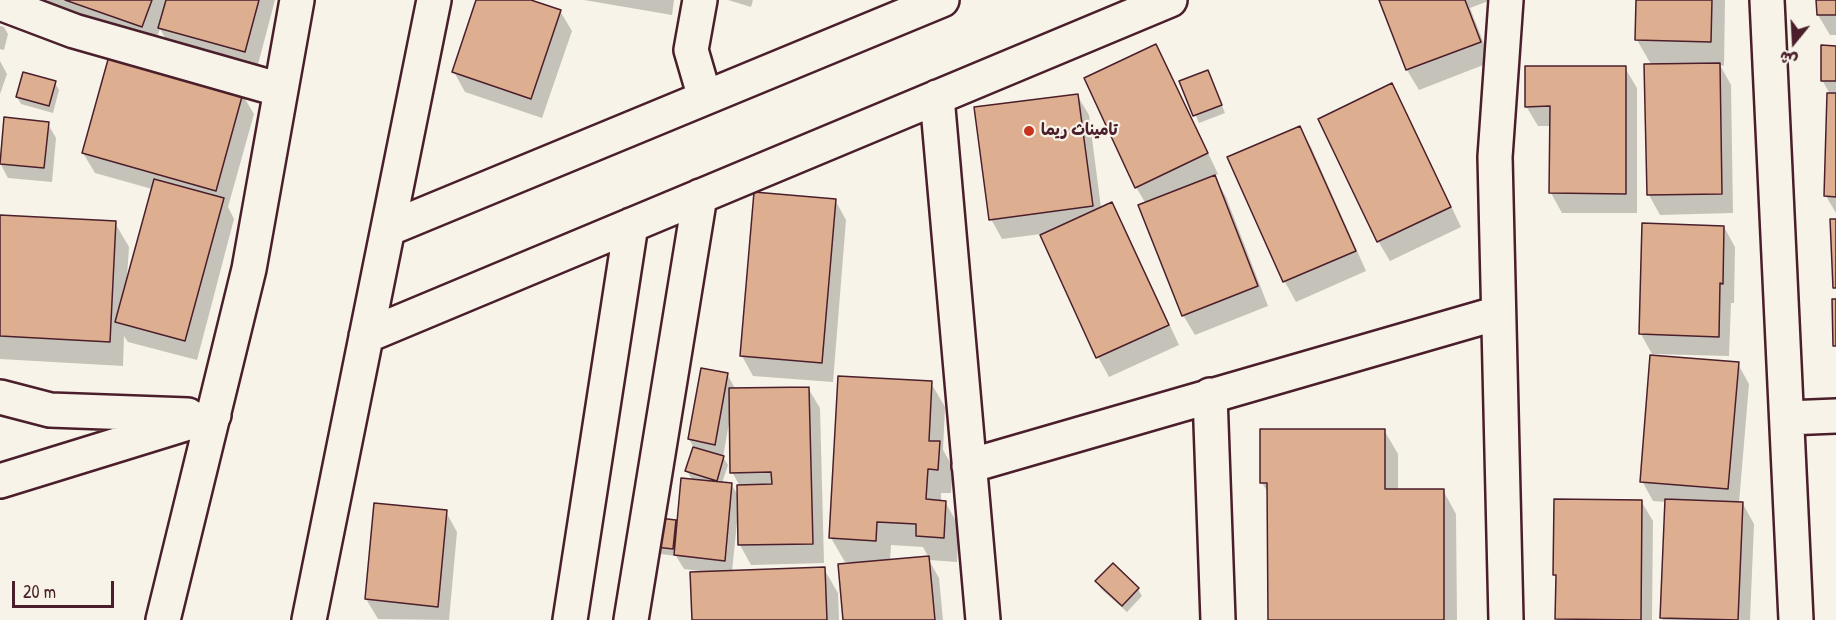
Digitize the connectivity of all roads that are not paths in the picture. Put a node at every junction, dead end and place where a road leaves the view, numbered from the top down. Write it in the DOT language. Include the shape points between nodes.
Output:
graph roads {
  1 [pos="297,0"];
  2 [pos="434,0"];
  3 [pos="700,0"];
  4 [pos="942,0"];
  5 [pos="1170,0"];
  6 [pos="1506,0"];
  7 [pos="1767,0"];
  8 [pos="0,3"];
  9 [pos="877,13"];
  10 [pos="281,90"];
  11 [pos="705,98"];
  12 [pos="937,98"];
  13 [pos="700,196"];
  14 [pos="632,225"];
  15 [pos="388,229"];
  16 [pos="1498,313"];
  17 [pos="366,336"];
  18 [pos="1210,396"];
  19 [pos="0,397"];
  20 [pos="214,415"];
  21 [pos="1836,416"];
  22 [pos="1787,418"];
  23 [pos="969,466"];
  24 [pos="0,481"];
  25 [pos="163,620"];
  26 [pos="309,620"];
  27 [pos="570,620"];
  28 [pos="631,620"];
  29 [pos="982,620"];
  30 [pos="1218,620"];
  31 [pos="1506,620"];
  32 [pos="1796,620"];
  1 -- 10 [label="street"];
  2 -- 15 [label="street"];
  3 -- 11 [label="street" via="691,50"];
  4 -- 9 [label="street"];
  5 -- 12 [label="street"];
  6 -- 16 [label="street" via="1495,157"];
  7 -- 22 [label="street"];
  8 -- 10 [label="street" via="74,31"];
  9 -- 11 [label="street"];
  10 -- 20 [label="street" via="249,269"];
  11 -- 15 [label="street"];
  12 -- 13 [label="street"];
  12 -- 23 [label="street"];
  13 -- 14 [label="street"];
  13 -- 28 [label="street"];
  14 -- 17 [label="street"];
  14 -- 27 [label="street"];
  15 -- 17 [label="street"];
  16 -- 18 [label="street"];
  16 -- 31 [label="street"];
  17 -- 26 [label="street"];
  18 -- 23 [label="street"];
  18 -- 30 [label="street"];
  19 -- 20 [label="street" via="50,410"];
  20 -- 24 [label="street"];
  20 -- 25 [label="street"];
  21 -- 22 [label="street"];
  22 -- 32 [label="street"];
  23 -- 29 [label="street"];
}
